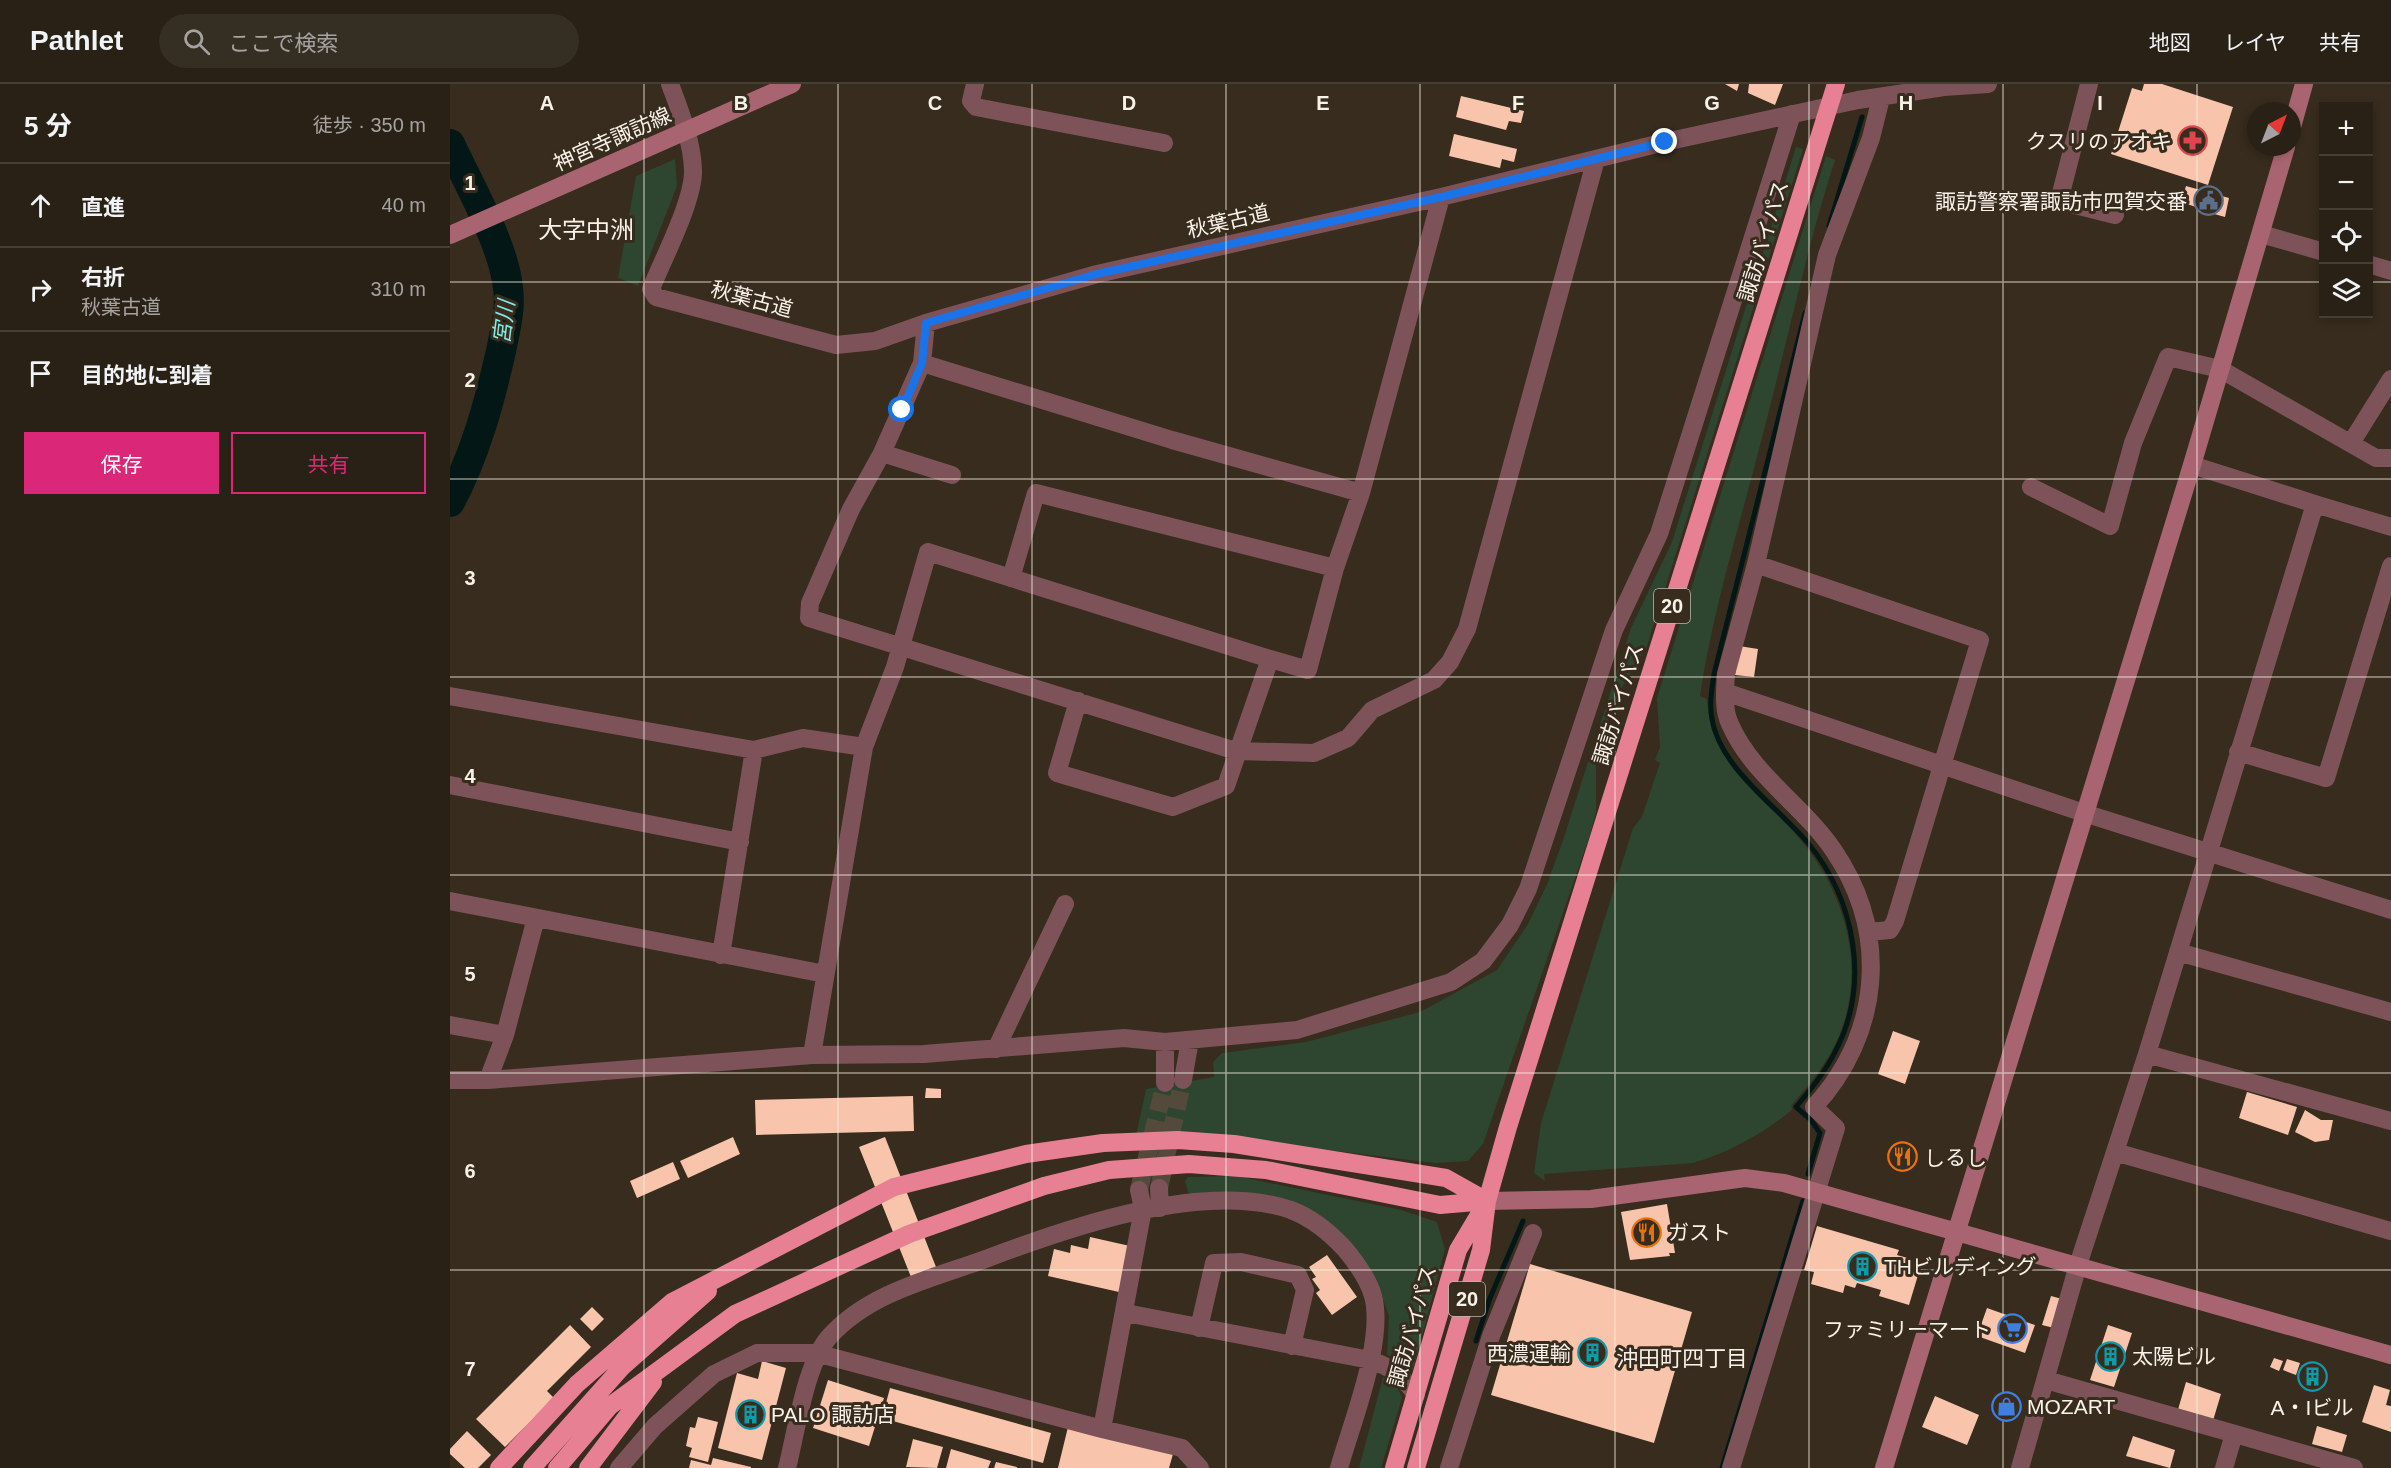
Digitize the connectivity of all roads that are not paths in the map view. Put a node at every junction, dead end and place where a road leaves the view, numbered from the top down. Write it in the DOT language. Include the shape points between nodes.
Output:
graph roads {
  1 [pos="670,84"];
  2 [pos="792,84"];
  3 [pos="975,84"];
  4 [pos="1836,84"];
  5 [pos="1988,84"];
  6 [pos="2089,84"];
  7 [pos="2304,84"];
  8 [pos="1881,98"];
  9 [pos="2299,102"];
  10 [pos="1830,107"];
  11 [pos="1792,114"];
  12 [pos="687,131"];
  13 [pos="1164,143"];
  14 [pos="2283,156"];
  15 [pos="1596,159"];
  16 [pos="1441,197"];
  17 [pos="2115,215"];
  18 [pos="452,234"];
  19 [pos="2261,234"];
  20 [pos="2319,251"];
  21 [pos="2373,266"];
  22 [pos="2391,271"];
  23 [pos="926,323"];
  24 [pos="922,363"];
  25 [pos="2220,369"];
  26 [pos="2391,379"];
  27 [pos="2351,443"];
  28 [pos="882,453"];
  29 [pos="2391,458"];
  30 [pos="2192,465"];
  31 [pos="952,475"];
  32 [pos="2031,487"];
  33 [pos="1360,493"];
  34 [pos="2315,504"];
  35 [pos="2391,527"];
  36 [pos="1756,564"];
  37 [pos="2391,566"];
  38 [pos="1335,568"];
  39 [pos="1011,578"];
  40 [pos="901,646"];
  41 [pos="1270,658"];
  42 [pos="1725,692"];
  43 [pos="450,696"];
  44 [pos="1078,701"];
  45 [pos="864,747"];
  46 [pos="754,750"];
  47 [pos="1236,751"];
  48 [pos="2238,752"];
  49 [pos="1942,766"];
  50 [pos="450,786"];
  51 [pos="2084,813"];
  52 [pos="740,842"];
  53 [pos="2209,851"];
  54 [pos="450,901"];
  55 [pos="1065,904"];
  56 [pos="2391,910"];
  57 [pos="536,918"];
  58 [pos="1868,932"];
  59 [pos="2178,952"];
  60 [pos="721,955"];
  61 [pos="825,974"];
  62 [pos="2391,1012"];
  63 [pos="450,1025"];
  64 [pos="505,1035"];
  65 [pos="1190,1040"];
  66 [pos="1165,1042"];
  67 [pos="996,1049"];
  68 [pos="2147,1054"];
  69 [pos="812,1055"];
  70 [pos="450,1080"];
  71 [pos="488,1080"];
  72 [pos="2391,1121"];
  73 [pos="2115,1152"];
  74 [pos="1159,1188"];
  75 [pos="1139,1190"];
  76 [pos="1817,1193"];
  77 [pos="1487,1201"];
  78 [pos="1151,1208"];
  79 [pos="1957,1231"];
  80 [pos="2391,1231"];
  81 [pos="1533,1233"];
  82 [pos="2078,1265"];
  83 [pos="725,1276"];
  84 [pos="1126,1313"];
  85 [pos="1199,1328"];
  86 [pos="1292,1346"];
  87 [pos="816,1353"];
  88 [pos="2391,1355"];
  89 [pos="1370,1360"];
  90 [pos="661,1370"];
  91 [pos="2046,1380"];
  92 [pos="1416,1395"];
  93 [pos="1102,1429"];
  94 [pos="2234,1434"];
  95 [pos="499,1468"];
  96 [pos="532,1468"];
  97 [pos="557,1468"];
  98 [pos="588,1468"];
  99 [pos="619,1468"];
  100 [pos="787,1468"];
  101 [pos="1200,1468"];
  102 [pos="1339,1468"];
  103 [pos="1394,1468"];
  104 [pos="1416,1468"];
  105 [pos="1449,1468"];
  106 [pos="1731,1468"];
  107 [pos="1884,1468"];
  108 [pos="2020,1468"];
  109 [pos="2224,1468"];
  110 [pos="2354,1468"];
  1 -- 12 [label="street"];
  2 -- 12 [label="street, 神宮寺諏訪線"];
  3 -- 13 [label="street" via="971,100 976,107"];
  4 -- 10 [label="highway, 諏訪バイパス / 20"];
  5 -- 8 [label="street, 秋葉古道"];
  6 -- 17 [label="street" via="2059,201"];
  7 -- 9 [label="street"];
  8 -- 10 [label="street, 秋葉古道"];
  8 -- 36 [label="street" via="1871,138 1827,255"];
  10 -- 11 [label="street, 秋葉古道"];
  10 -- 77 [label="highway, 諏訪バイパス / 20"];
  11 -- 15 [label="street, 秋葉古道"];
  11 -- 65 [label="street" via="1659,534 1614,630 1547,837 1510,925 1483,961 1451,982 1298,1030"];
  12 -- 18 [label="street, 神宮寺諏訪線"];
  12 -- 23 [label="street, 秋葉古道" via="693,170 690,189 651,289 656,297 837,345 875,341"];
  14 -- 19 [label="street"];
  15 -- 16 [label="street, 秋葉古道"];
  15 -- 47 [label="street" via="1467,629 1450,662 1434,680 1372,710 1348,738 1314,753"];
  16 -- 23 [label="street, 秋葉古道" via="1097,274"];
  16 -- 33 [label="street"];
  19 -- 20 [label="street"];
  19 -- 25 [label="street"];
  21 -- 22 [label="street"];
  23 -- 24 [label="street"];
  24 -- 28 [label="street"];
  24 -- 33 [label="street"];
  25 -- 27 [label="street"];
  25 -- 30 [label="street"];
  25 -- 32 [label="street" via="2168,357 2133,442 2110,526"];
  26 -- 27 [label="street"];
  27 -- 29 [label="street" via="2376,458"];
  28 -- 31 [label="street"];
  28 -- 40 [label="street" via="851,509 810,603 809,618"];
  30 -- 34 [label="street"];
  30 -- 51 [label="street"];
  33 -- 38 [label="street"];
  34 -- 35 [label="street"];
  34 -- 48 [label="street"];
  36 -- 42 [label="street" via="1730,656"];
  36 -- 49 [label="street" via="1980,640"];
  37 -- 48 [label="street" via="2326,778"];
  38 -- 39 [label="street" via="1036,494"];
  38 -- 41 [label="street" via="1308,670"];
  39 -- 40 [label="street" via="928,552"];
  39 -- 41 [label="street"];
  40 -- 44 [label="street"];
  40 -- 45 [label="street"];
  41 -- 47 [label="street"];
  42 -- 49 [label="street"];
  42 -- 58 [label="street" via="1729,724 1758,767 1834,851 1856,890"];
  43 -- 46 [label="street"];
  44 -- 47 [label="street"];
  44 -- 47 [label="street" via="1057,773 1173,807 1226,786"];
  45 -- 46 [label="street" via="803,738"];
  45 -- 61 [label="street"];
  46 -- 52 [label="street"];
  48 -- 53 [label="street"];
  49 -- 51 [label="street"];
  49 -- 58 [label="street" via="1895,921 1890,930"];
  50 -- 52 [label="street"];
  51 -- 53 [label="street"];
  51 -- 79 [label="street"];
  52 -- 60 [label="street"];
  53 -- 56 [label="street"];
  53 -- 59 [label="street"];
  54 -- 57 [label="street"];
  55 -- 67 [label="street"];
  57 -- 60 [label="street"];
  57 -- 64 [label="street"];
  58 -- 76 [label="street" via="1871,989 1860,1038 1834,1086 1814,1107 1836,1128"];
  59 -- 62 [label="street"];
  59 -- 68 [label="street"];
  60 -- 61 [label="street"];
  61 -- 69 [label="street"];
  63 -- 64 [label="street"];
  64 -- 71 [label="street"];
  65 -- 66 [label="street"];
  65 -- 66 [label="street" via="1174,1082"];
  66 -- 67 [label="street" via="1124,1038"];
  67 -- 69 [label="street"];
  68 -- 72 [label="street"];
  68 -- 73 [label="street"];
  69 -- 71 [label="street"];
  70 -- 71 [label="street"];
  73 -- 80 [label="street"];
  73 -- 82 [label="street"];
  74 -- 78 [label="street"];
  75 -- 78 [label="street"];
  76 -- 77 [label="street" via="1784,1183 1745,1179 1592,1199"];
  76 -- 79 [label="street"];
  76 -- 106 [label="street"];
  77 -- 83 [label="highway" via="1446,1178 1234,1144 1178,1140 1103,1143 1026,1154 894,1187"];
  77 -- 90 [label="highway" via="1440,1205 1244,1168 1189,1164 1109,1170 1044,1186 909,1234 735,1314"];
  77 -- 92 [label="highway, 諏訪バイパス / 20" via="1458,1250"];
  77 -- 104 [label="highway, 諏訪バイパス / 20" via="1481,1250"];
  78 -- 84 [label="street"];
  78 -- 87 [label="street" via="1065,1230 879,1298 831,1335"];
  78 -- 89 [label="street" via="1226,1201 1262,1203 1293,1211 1327,1230 1355,1262 1372,1293 1377,1317"];
  79 -- 82 [label="street"];
  79 -- 107 [label="street"];
  81 -- 105 [label="street" via="1491,1336"];
  82 -- 88 [label="street"];
  82 -- 91 [label="street"];
  83 -- 95 [label="highway" via="672,1302 577,1384"];
  83 -- 96 [label="highway" via="622,1367"];
  84 -- 85 [label="street"];
  84 -- 93 [label="street"];
  85 -- 86 [label="street"];
  85 -- 86 [label="street" via="1215,1263 1241,1262 1298,1275 1305,1290"];
  86 -- 89 [label="street"];
  87 -- 93 [label="street"];
  87 -- 99 [label="street" via="757,1353 714,1374 655,1426"];
  87 -- 100 [label="street"];
  89 -- 92 [label="street" via="1404,1377"];
  89 -- 102 [label="street"];
  90 -- 97 [label="highway" via="610,1406"];
  90 -- 98 [label="highway"];
  91 -- 94 [label="street"];
  91 -- 108 [label="street"];
  92 -- 103 [label="highway, 諏訪バイパス / 20"];
  93 -- 101 [label="street" via="1182,1448"];
  94 -- 109 [label="street"];
  94 -- 110 [label="street"];
}
